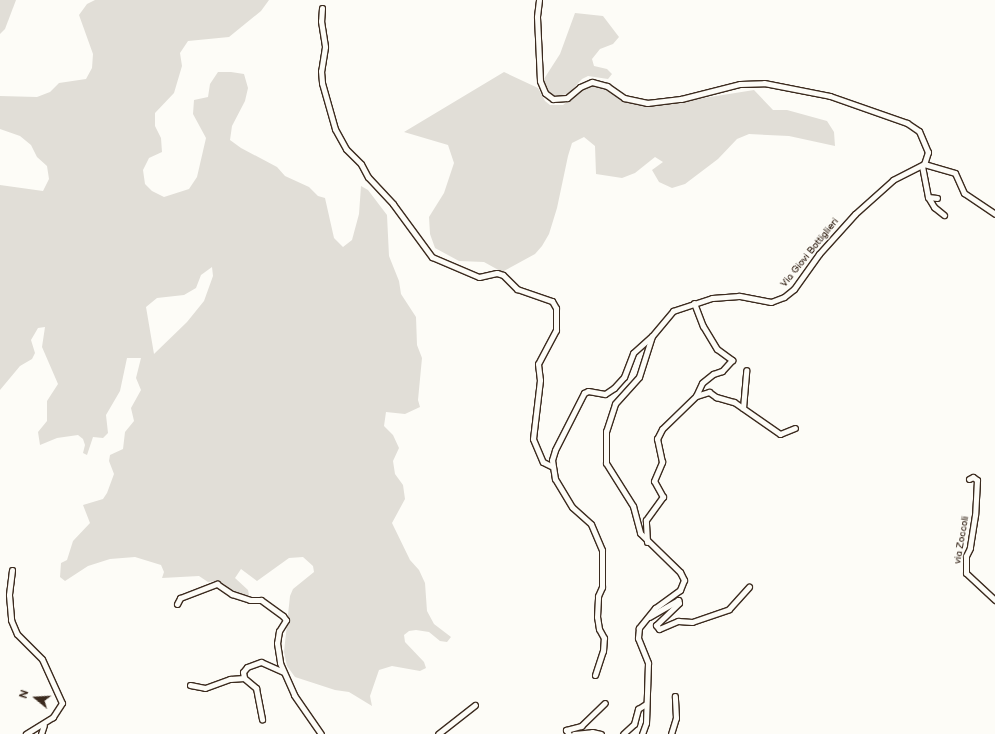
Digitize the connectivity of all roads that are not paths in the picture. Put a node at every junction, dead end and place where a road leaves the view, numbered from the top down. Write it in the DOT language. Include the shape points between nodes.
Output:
graph roads {
  1 [pos="539,0"];
  2 [pos="322,8"];
  3 [pos="923,165"];
  4 [pos="928,197"];
  5 [pos="937,198"];
  6 [pos="995,214"];
  7 [pos="944,215"];
  8 [pos="694,303"];
  9 [pos="652,336"];
  10 [pos="746,370"];
  11 [pos="696,396"];
  12 [pos="743,408"];
  13 [pos="794,428"];
  14 [pos="551,466"];
  15 [pos="969,479"];
  16 [pos="647,542"];
  17 [pos="12,570"];
  18 [pos="749,587"];
  19 [pos="995,600"];
  20 [pos="177,604"];
  21 [pos="643,621"];
  22 [pos="283,672"];
  23 [pos="595,675"];
  24 [pos="244,678"];
  25 [pos="190,685"];
  26 [pos="675,696"];
  27 [pos="605,703"];
  28 [pos="646,704"];
  29 [pos="475,705"];
  30 [pos="262,719"];
  31 [pos="44,725"];
  32 [pos="26,734"];
  33 [pos="42,734"];
  34 [pos="320,734"];
  35 [pos="438,734"];
  36 [pos="569,734"];
  37 [pos="574,734"];
  38 [pos="600,734"];
  39 [pos="623,734"];
  40 [pos="642,734"];
  41 [pos="671,734"];
  1 -- 3 [label="street" via="537,17 540,81 545,93 554,99 567,98 580,87 592,82 607,86 624,98 647,103 757,83 830,96 904,122 919,131 928,152"];
  2 -- 14 [label="street" via="320,22 325,47 321,70 322,83 335,129 346,149 361,164 368,178 393,204 432,257 479,277 497,273 503,275 518,289 552,301 556,308 556,330 538,364 540,380 533,439 543,462"];
  3 -- 4 [label="street"];
  3 -- 6 [label="street" via="955,173 964,193"];
  3 -- 8 [label="street, Via Giovi Bottiglieri" via="893,180 855,214 819,254 794,289 784,297 771,302 732,296"];
  4 -- 5 [label="street"];
  4 -- 7 [label="street" via="934,207"];
  8 -- 9 [label="street, Via Giovi Bottiglieri" via="673,311"];
  8 -- 11 [label="street" via="703,326 717,349 732,360 722,371 712,374 702,383"];
  9 -- 14 [label="street" via="632,353 624,377 614,388 605,394 590,391 584,393 555,450"];
  9 -- 16 [label="street, Via Giovi Bottiglieri" via="642,372 615,404 608,421 604,446 607,466 633,506 640,534"];
  10 -- 12 [label="street"];
  11 -- 12 [label="street" via="708,392"];
  11 -- 16 [label="street" via="662,429 657,439 662,462 654,480 663,497 646,520"];
  12 -- 13 [label="street" via="780,434"];
  14 -- 23 [label="street" via="555,479 572,507 591,524 602,550 602,586 598,596 597,617 604,638"];
  15 -- 19 [label="street, via Zoccoli" via="974,477 978,480 970,548 966,556 966,573 987,596"];
  16 -- 21 [label="street, Via Giovi Bottiglieri" via="680,572 684,583 680,590 655,608"];
  17 -- 31 [label="street" via="9,581 11,620 17,634 42,659 61,698 59,710"];
  18 -- 21 [label="street" via="738,603 729,609 692,622 678,621 659,629 656,625 679,603 678,600"];
  20 -- 22 [label="street" via="180,598 216,584 232,594 250,600 261,600 272,606 286,620 279,631 278,643"];
  21 -- 28 [label="street" via="638,632 648,663"];
  22 -- 24 [label="street" via="261,662 247,667 243,672"];
  22 -- 34 [label="street" via="294,695"];
  24 -- 25 [label="street" via="230,679 212,687"];
  24 -- 30 [label="street" via="256,688"];
  26 -- 41 [label="street" via="676,718"];
  27 -- 36 [label="street" via="581,726 566,730"];
  28 -- 39 [label="street" via="638,709 634,724"];
  28 -- 40 [label="street" via="646,723"];
  29 -- 35 [label="street"];
  31 -- 32 [label="street" via="41,724"];
  31 -- 33 [label="street"];
  37 -- 38 [label="street"];
}
